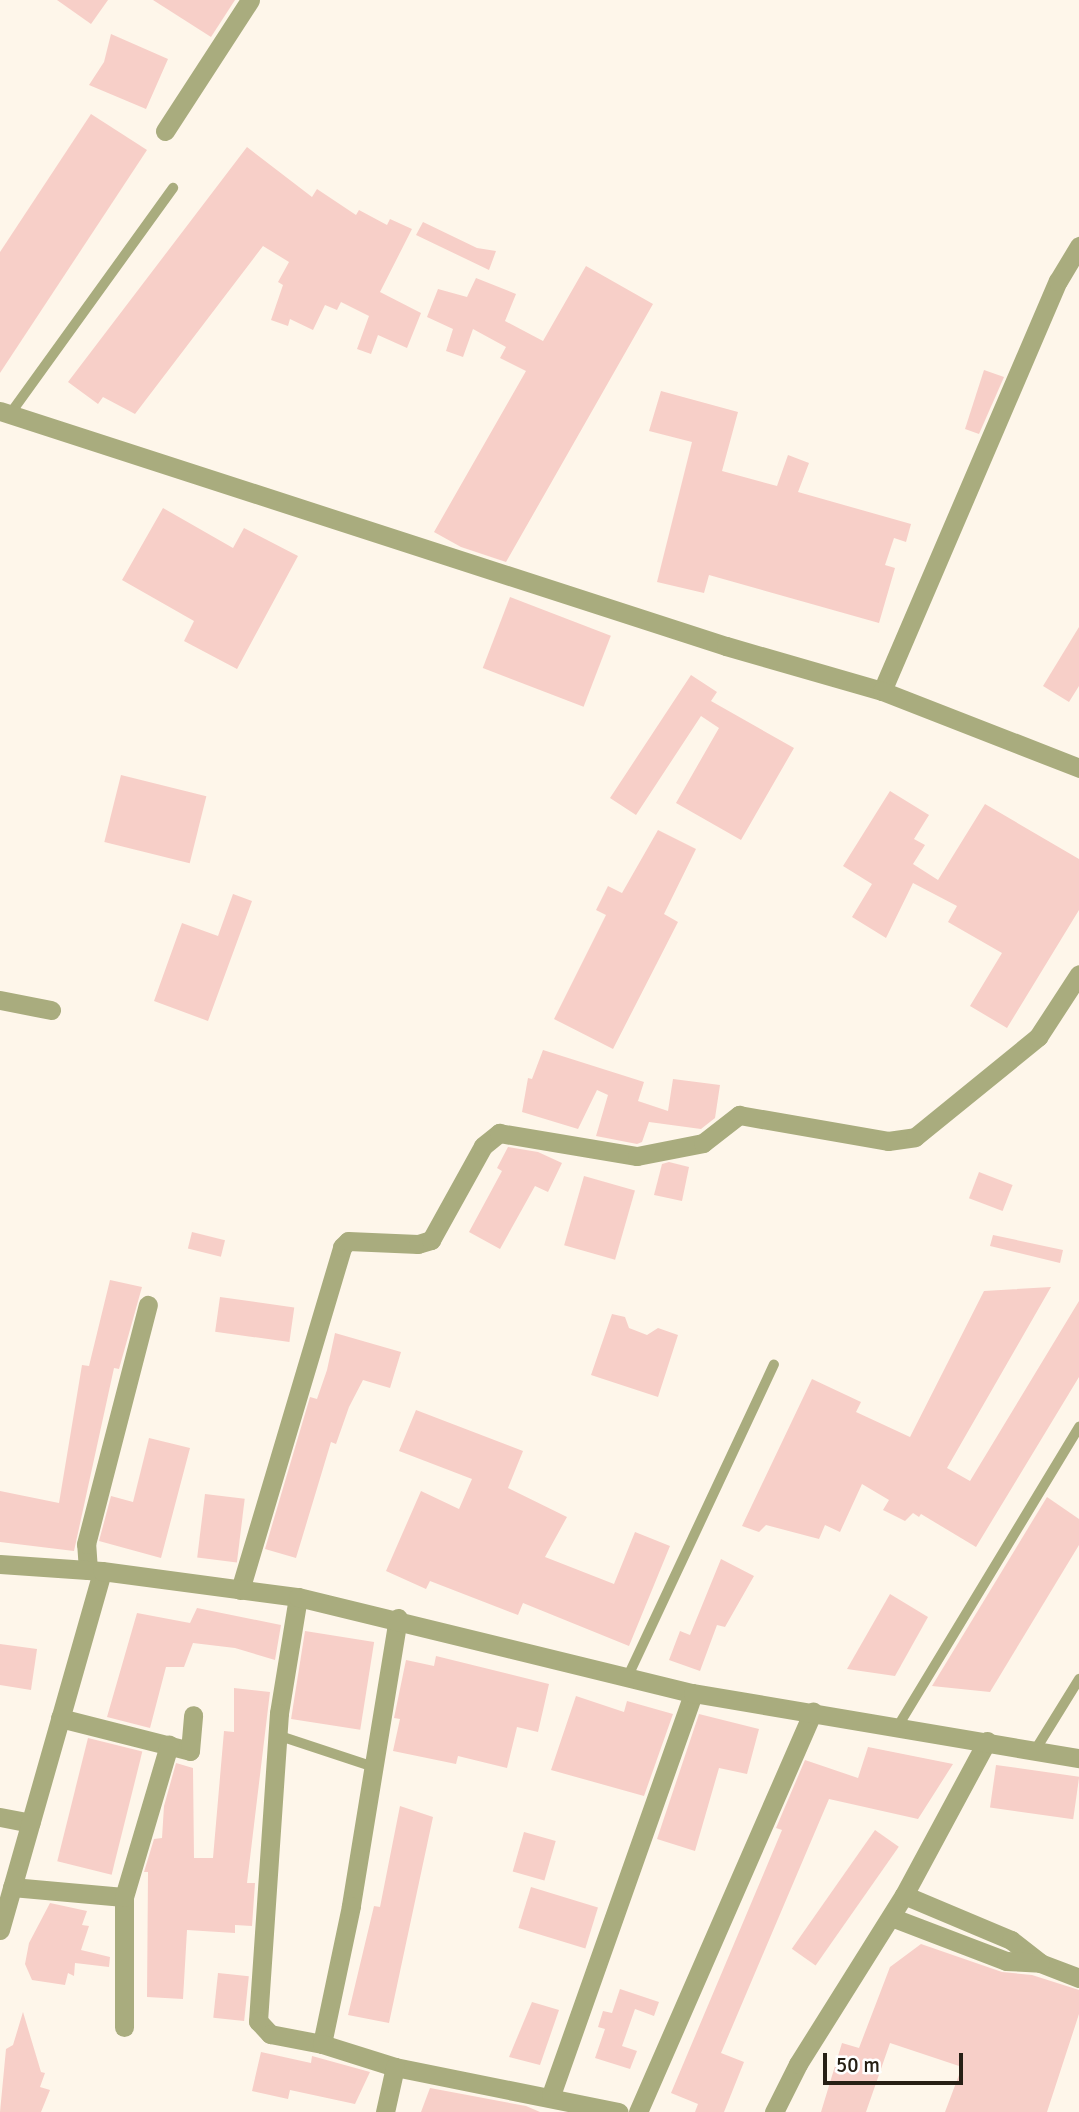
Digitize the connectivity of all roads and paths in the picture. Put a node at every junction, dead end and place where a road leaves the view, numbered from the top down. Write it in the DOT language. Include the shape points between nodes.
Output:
graph roads {
  1 [pos="250,0"];
  2 [pos="165,131"];
  3 [pos="173,188"];
  4 [pos="1079,246"];
  5 [pos="5,412"];
  6 [pos="882,691"];
  7 [pos="1079,768"];
  8 [pos="1079,974"];
  9 [pos="0,1000"];
  10 [pos="51,1010"];
  11 [pos="148,1305"];
  12 [pos="774,1365"];
  13 [pos="1079,1427"];
  14 [pos="0,1564"];
  15 [pos="95,1571"];
  16 [pos="240,1590"];
  17 [pos="298,1597"];
  18 [pos="398,1618"];
  19 [pos="628,1676"];
  20 [pos="1079,1679"];
  21 [pos="693,1693"];
  22 [pos="813,1712"];
  23 [pos="193,1715"];
  24 [pos="60,1718"];
  25 [pos="898,1726"];
  26 [pos="277,1735"];
  27 [pos="987,1741"];
  28 [pos="169,1745"];
  29 [pos="1034,1752"];
  30 [pos="1079,1758"];
  31 [pos="374,1767"];
  32 [pos="0,1817"];
  33 [pos="30,1823"];
  34 [pos="12,1886"];
  35 [pos="904,1895"];
  36 [pos="124,1897"];
  37 [pos="891,1917"];
  38 [pos="0,1930"];
  39 [pos="1040,1963"];
  40 [pos="1079,1978"];
  41 [pos="124,2026"];
  42 [pos="322,2044"];
  43 [pos="395,2067"];
  44 [pos="551,2095"];
  45 [pos="384,2112"];
  46 [pos="619,2112"];
  47 [pos="638,2112"];
  48 [pos="774,2112"];
  1 -- 2 [label="street"];
  3 -- 5 [label="lane"];
  4 -- 6 [label="street" via="1053,294"];
  5 -- 6 [label="street" via="726,646"];
  6 -- 7 [label="street"];
  8 -- 16 [label="street" via="1055,1016 1029,1046 915,1137 888,1141 738,1115 703,1143 637,1156 499,1133 482,1146 431,1240 418,1244 348,1241 334,1273"];
  9 -- 10 [label="street"];
  11 -- 15 [label="street" via="86,1544"];
  12 -- 19 [label="lane"];
  13 -- 25 [label="lane"];
  14 -- 15 [label="street"];
  15 -- 16 [label="street"];
  15 -- 24 [label="street"];
  16 -- 17 [label="street"];
  17 -- 18 [label="street"];
  17 -- 26 [label="street"];
  18 -- 19 [label="street"];
  18 -- 31 [label="street"];
  19 -- 21 [label="street"];
  20 -- 29 [label="lane"];
  21 -- 22 [label="street"];
  21 -- 44 [label="street"];
  22 -- 25 [label="street"];
  22 -- 47 [label="street"];
  23 -- 28 [label="street" via="190,1751"];
  24 -- 28 [label="street"];
  24 -- 33 [label="street"];
  25 -- 27 [label="street"];
  26 -- 31 [label="lane"];
  26 -- 42 [label="street" via="258,2021 264,2031"];
  27 -- 29 [label="street"];
  27 -- 35 [label="street"];
  28 -- 36 [label="street"];
  29 -- 30 [label="street"];
  31 -- 42 [label="street"];
  32 -- 33 [label="street"];
  33 -- 34 [label="street"];
  34 -- 36 [label="street"];
  34 -- 38 [label="street"];
  35 -- 37 [label="street"];
  35 -- 39 [label="street" via="1011,1940"];
  36 -- 41 [label="street"];
  37 -- 39 [label="street" via="1006,1961"];
  37 -- 48 [label="street" via="798,2064"];
  39 -- 40 [label="street"];
  42 -- 43 [label="street"];
  43 -- 44 [label="street"];
  43 -- 45 [label="street"];
  44 -- 46 [label="street"];
}
